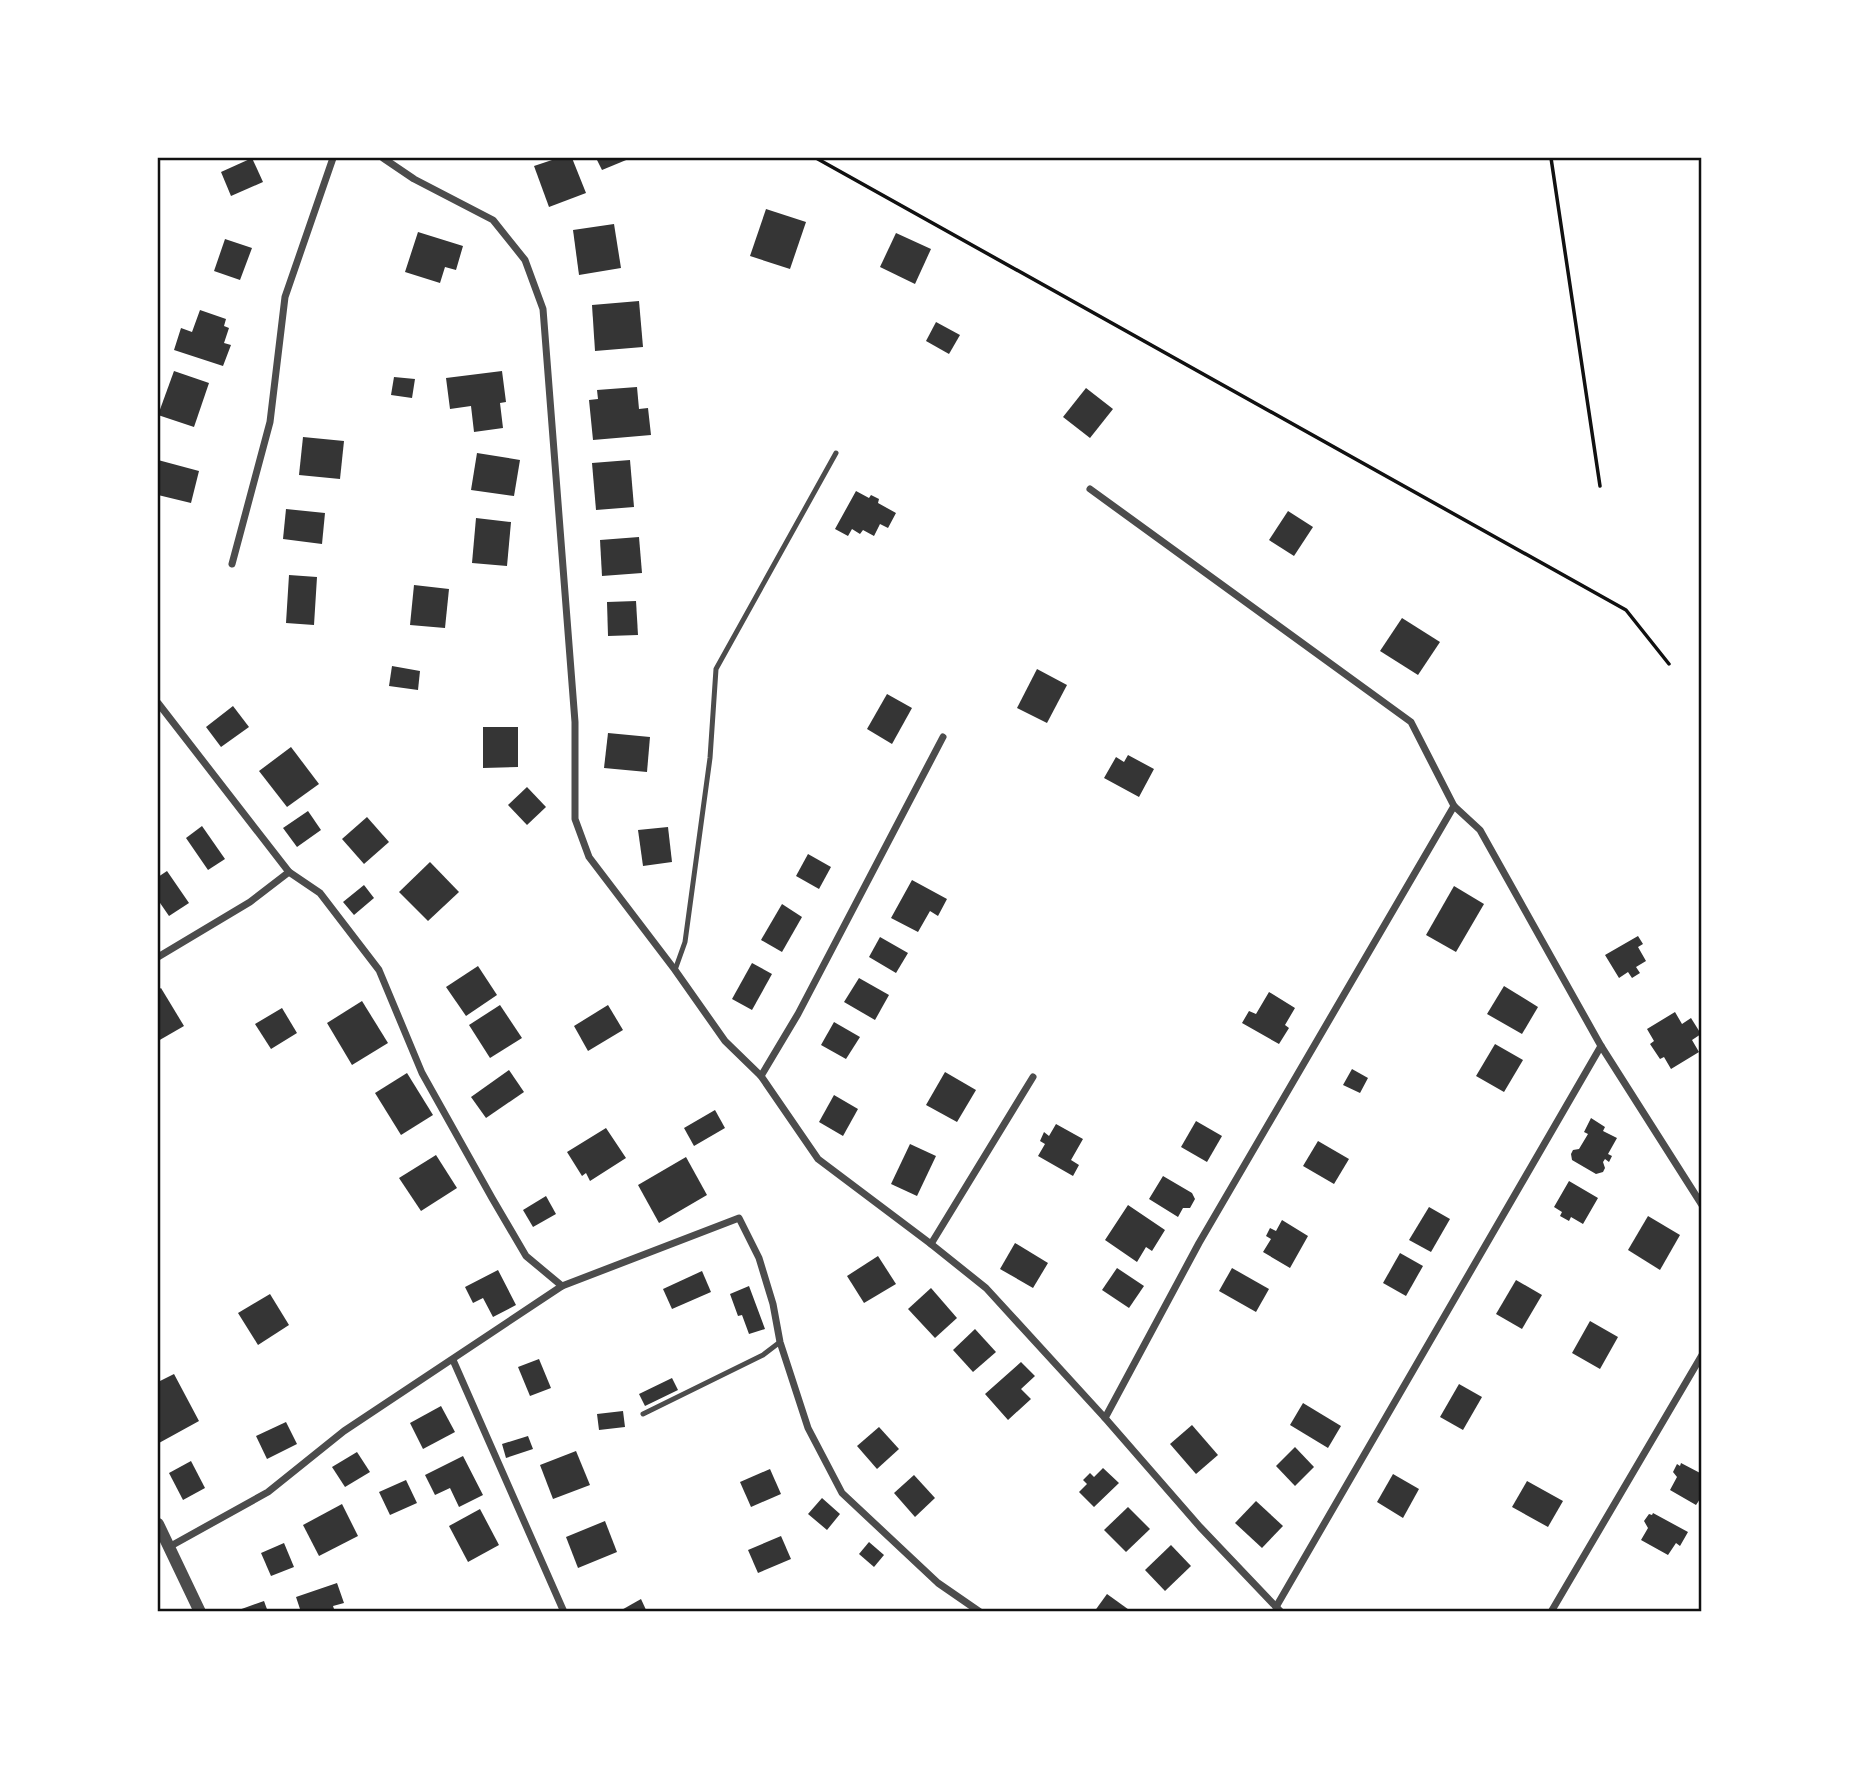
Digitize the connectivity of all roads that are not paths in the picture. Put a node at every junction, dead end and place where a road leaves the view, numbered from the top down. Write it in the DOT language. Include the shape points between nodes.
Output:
graph roads {
  1 [pos="333,158"];
  2 [pos="383,158"];
  3 [pos="836,453"];
  4 [pos="1090,489"];
  5 [pos="232,564"];
  6 [pos="158,703"];
  7 [pos="943,737"];
  8 [pos="1454,806"];
  9 [pos="289,872"];
  10 [pos="158,957"];
  11 [pos="676,970"];
  12 [pos="1601,1046"];
  13 [pos="761,1076"];
  14 [pos="1032,1077"];
  15 [pos="1702,1205"];
  16 [pos="932,1244"];
  17 [pos="562,1286"];
  18 [pos="780,1342"];
  19 [pos="1702,1355"];
  20 [pos="453,1360"];
  21 [pos="643,1413"];
  22 [pos="1105,1418"];
  23 [pos="158,1524"];
  24 [pos="169,1547"];
  25 [pos="1278,1609"];
  26 [pos="200,1612"];
  27 [pos="564,1612"];
  28 [pos="980,1612"];
  29 [pos="1551,1612"];
  1 -- 5 [label="street" via="285,297 270,422"];
  2 -- 11 [label="street" via="493,220 525,260 543,309 575,722 575,819 589,857"];
  3 -- 11 [label="lane" via="716,668 708,771"];
  4 -- 8 [label="street" via="1410,722"];
  6 -- 9 [label="street"];
  7 -- 13 [label="street"];
  8 -- 12 [label="street" via="1480,830"];
  8 -- 22 [label="street" via="1199,1243"];
  9 -- 10 [label="street" via="250,902"];
  9 -- 17 [label="street" via="320,893 379,970 422,1073 492,1198 526,1256"];
  11 -- 13 [label="street" via="725,1041"];
  12 -- 15 [label="street"];
  12 -- 25 [label="street"];
  13 -- 16 [label="street" via="818,1159"];
  14 -- 16 [label="street"];
  16 -- 22 [label="street" via="986,1287"];
  17 -- 18 [label="street" via="739,1218 759,1258"];
  17 -- 20 [label="street"];
  18 -- 21 [label="lane"];
  18 -- 28 [label="street" via="808,1428 842,1493 938,1583"];
  19 -- 29 [label="street"];
  20 -- 24 [label="street" via="344,1431 268,1492"];
  20 -- 27 [label="street"];
  22 -- 25 [label="street"];
  23 -- 24 [label="street"];
  24 -- 26 [label="street"];
}
